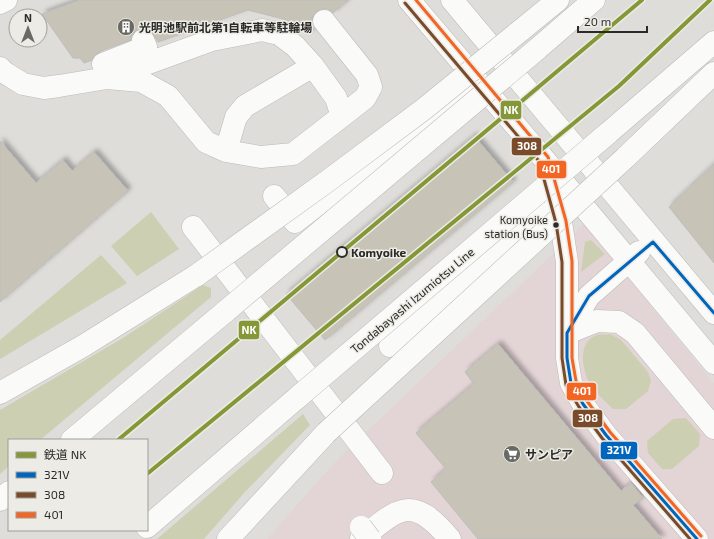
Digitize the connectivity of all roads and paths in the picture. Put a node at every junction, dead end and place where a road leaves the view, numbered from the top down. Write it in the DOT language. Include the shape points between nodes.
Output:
graph roads {
  1 [pos="6,0"];
  2 [pos="409,0"];
  3 [pos="452,0"];
  4 [pos="558,0"];
  5 [pos="594,0"];
  6 [pos="0,3"];
  7 [pos="324,21"];
  8 [pos="143,40"];
  9 [pos="714,42"];
  10 [pos="313,66"];
  11 [pos="0,68"];
  12 [pos="714,73"];
  13 [pos="107,78"];
  14 [pos="23,84"];
  15 [pos="462,93"];
  16 [pos="342,116"];
  17 [pos="226,151"];
  18 [pos="544,159"];
  19 [pos="274,196"];
  20 [pos="537,211"];
  21 [pos="193,227"];
  22 [pos="653,242"];
  23 [pos="628,261"];
  24 [pos="714,313"];
  25 [pos="567,333"];
  26 [pos="390,346"];
  27 [pos="714,364"];
  28 [pos="0,392"];
  29 [pos="714,428"];
  30 [pos="73,439"];
  31 [pos="382,474"];
  32 [pos="8,493"];
  33 [pos="0,500"];
  34 [pos="148,527"];
  35 [pos="143,531"];
  36 [pos="364,535"];
  37 [pos="134,539"];
  38 [pos="228,539"];
  39 [pos="450,539"];
  40 [pos="697,539"];
  1 -- 6 [label="main road"];
  2 -- 18 [label="main road"];
  3 -- 22 [label="main road"];
  4 -- 28 [label="main road, bridge" via="405,123 196,275 83,346"];
  5 -- 30 [label="main road, bridge"];
  7 -- 16 [label="main road" via="367,75 371,87 365,98"];
  8 -- 14 [label="main road" via="146,47 90,70 59,80"];
  9 -- 34 [label="main road, Tondabayashi Izumiotsu Line, bridge"];
  10 -- 13 [label="main road" via="295,46 279,34 262,30 212,40"];
  10 -- 16 [label="main road" via="336,98"];
  10 -- 17 [label="main road" via="245,106 236,117"];
  11 -- 14 [label="main road"];
  12 -- 38 [label="main road, bridge" via="326,433"];
  13 -- 14 [label="main road" via="44,88"];
  13 -- 17 [label="main road" via="142,81 168,96 206,142"];
  15 -- 19 [label="main road" via="295,222"];
  16 -- 17 [label="main road" via="293,154 261,157"];
  18 -- 23 [label="main road"];
  18 -- 25 [label="main road" via="561,222 567,262"];
  20 -- 26 [label="main road"];
  21 -- 31 [label="main road"];
  22 -- 23 [label="main road"];
  22 -- 24 [label="main road"];
  23 -- 25 [label="main road" via="589,296"];
  23 -- 27 [label="main road"];
  25 -- 29 [label="main road" via="597,321 619,322 635,333"];
  25 -- 40 [label="main road" via="571,383 583,404 606,435"];
  32 -- 33 [label="main road"];
  35 -- 37 [label="main road"];
  36 -- 39 [label="main road" via="401,510 420,511 435,522"];
}
